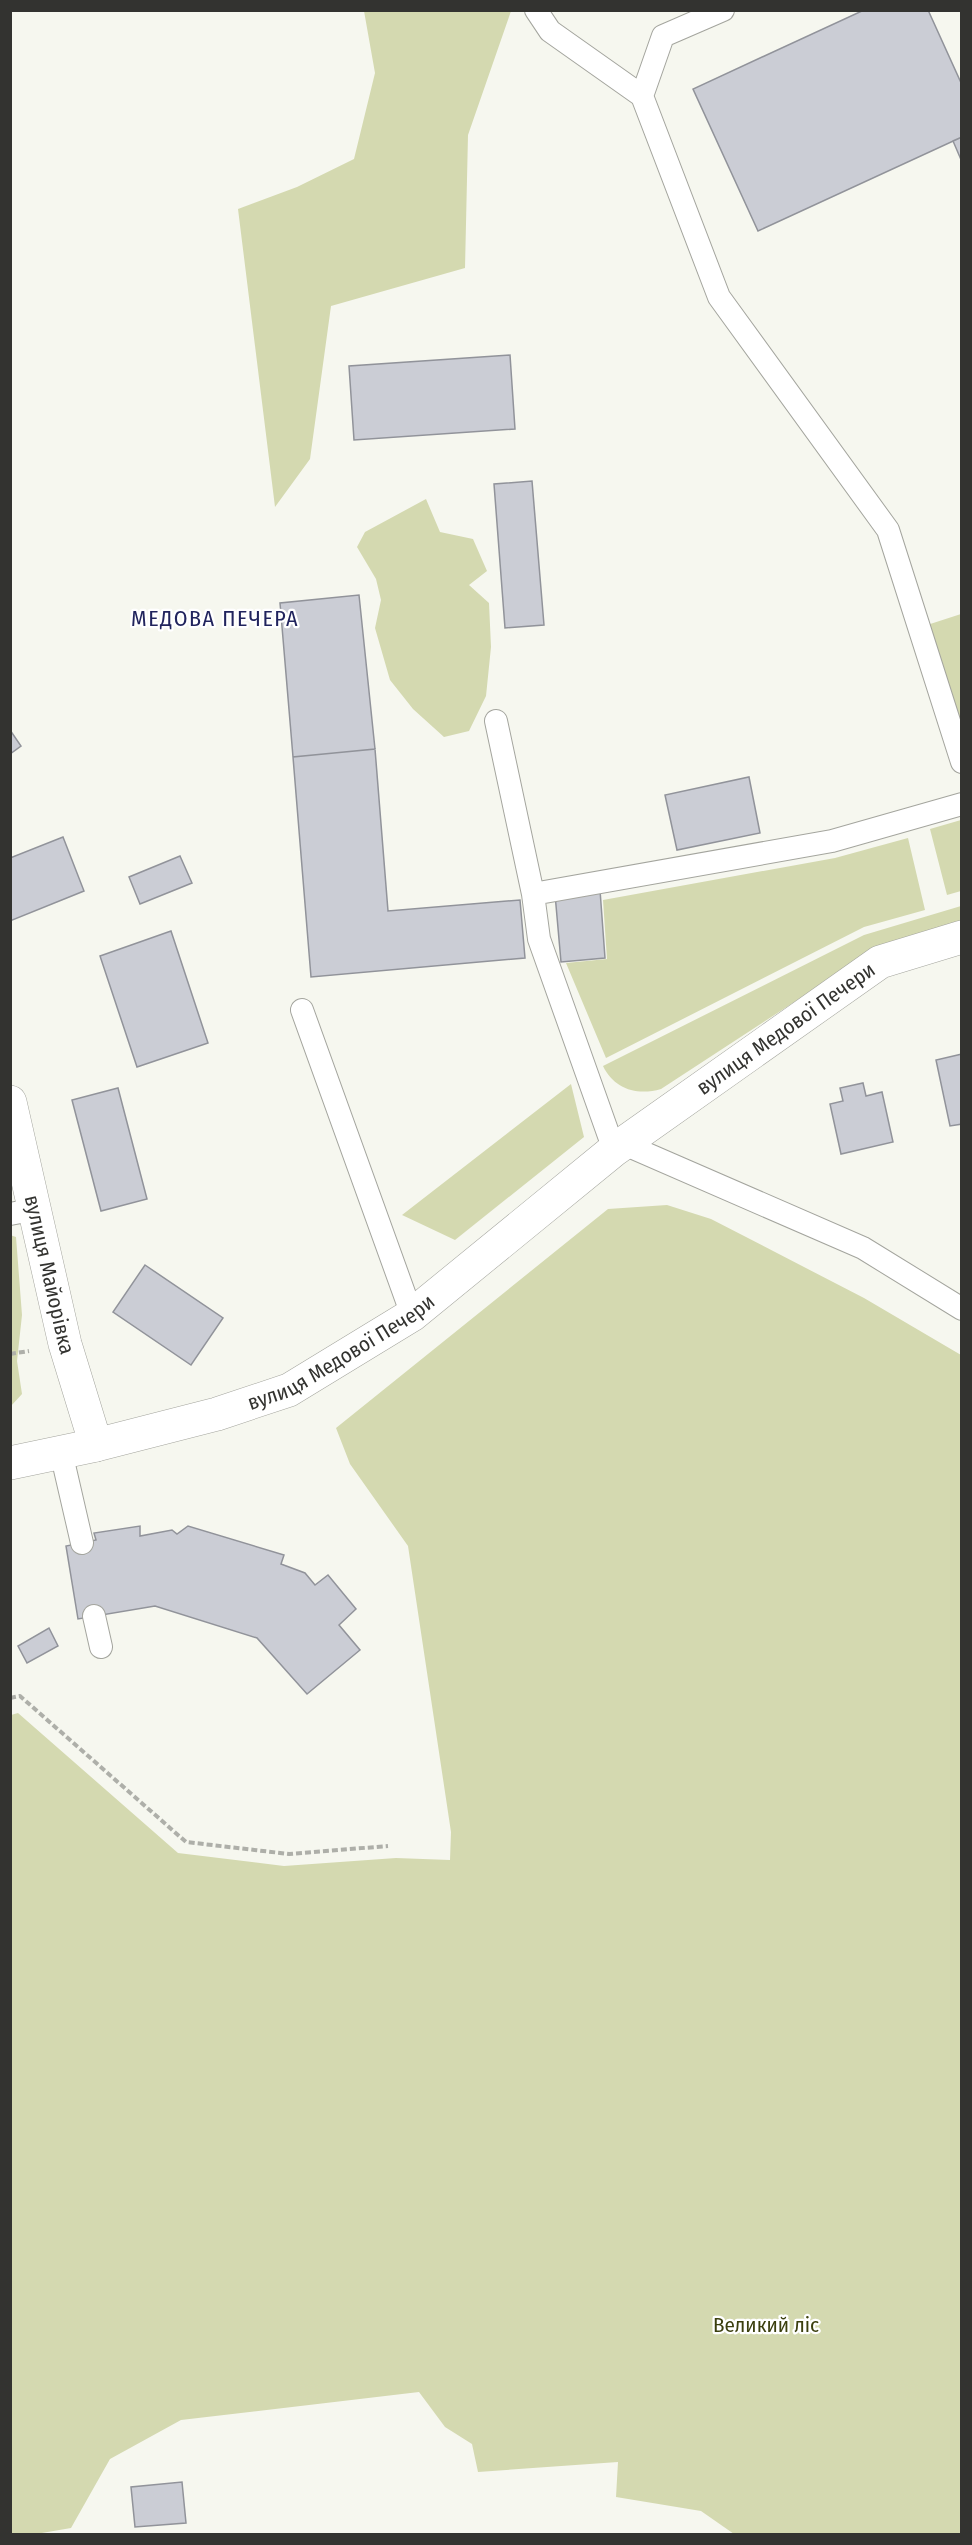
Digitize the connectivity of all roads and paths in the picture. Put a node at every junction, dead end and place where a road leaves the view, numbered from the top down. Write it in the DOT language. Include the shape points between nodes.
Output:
graph roads {
  1 [pos="536,10"];
  2 [pos="723,10"];
  3 [pos="642,96"];
  4 [pos="496,721"];
  5 [pos="962,762"];
  6 [pos="962,804"];
  7 [pos="533,894"];
  8 [pos="962,937"];
  9 [pos="302,1010"];
  10 [pos="10,1101"];
  11 [pos="619,1147"];
  12 [pos="23,1211"];
  13 [pos="962,1309"];
  14 [pos="412,1316"];
  15 [pos="96,1445"];
  16 [pos="61,1452"];
  17 [pos="10,1463"];
  18 [pos="82,1543"];
  19 [pos="94,1616"];
  20 [pos="101,1647"];
  21 [pos="10,1698"];
  22 [pos="388,1846"];
  1 -- 3 [label="lane" via="550,31"];
  2 -- 3 [label="lane" via="663,36"];
  3 -- 5 [label="lane" via="719,297 888,530"];
  4 -- 7 [label="lane"];
  6 -- 7 [label="lane" via="832,841"];
  7 -- 11 [label="lane" via="539,939"];
  8 -- 11 [label="street, вулиця Медової Печери" via="880,962"];
  9 -- 14 [label="lane"];
  10 -- 12 [label="street, вулиця Майорівка"];
  11 -- 13 [label="lane" via="863,1248"];
  11 -- 14 [label="street, вулиця Медової Печери"];
  12 -- 15 [label="street, вулиця Майорівка"];
  14 -- 15 [label="street, вулиця Медової Печери" via="289,1390 217,1414"];
  15 -- 16 [label="street, вулиця Медової Печери"];
  16 -- 17 [label="street, вулиця Медової Печери"];
  16 -- 18 [label="lane"];
  19 -- 20 [label="lane"];
  21 -- 22 [label="path" via="20,1696 186,1842 289,1854"];
}
